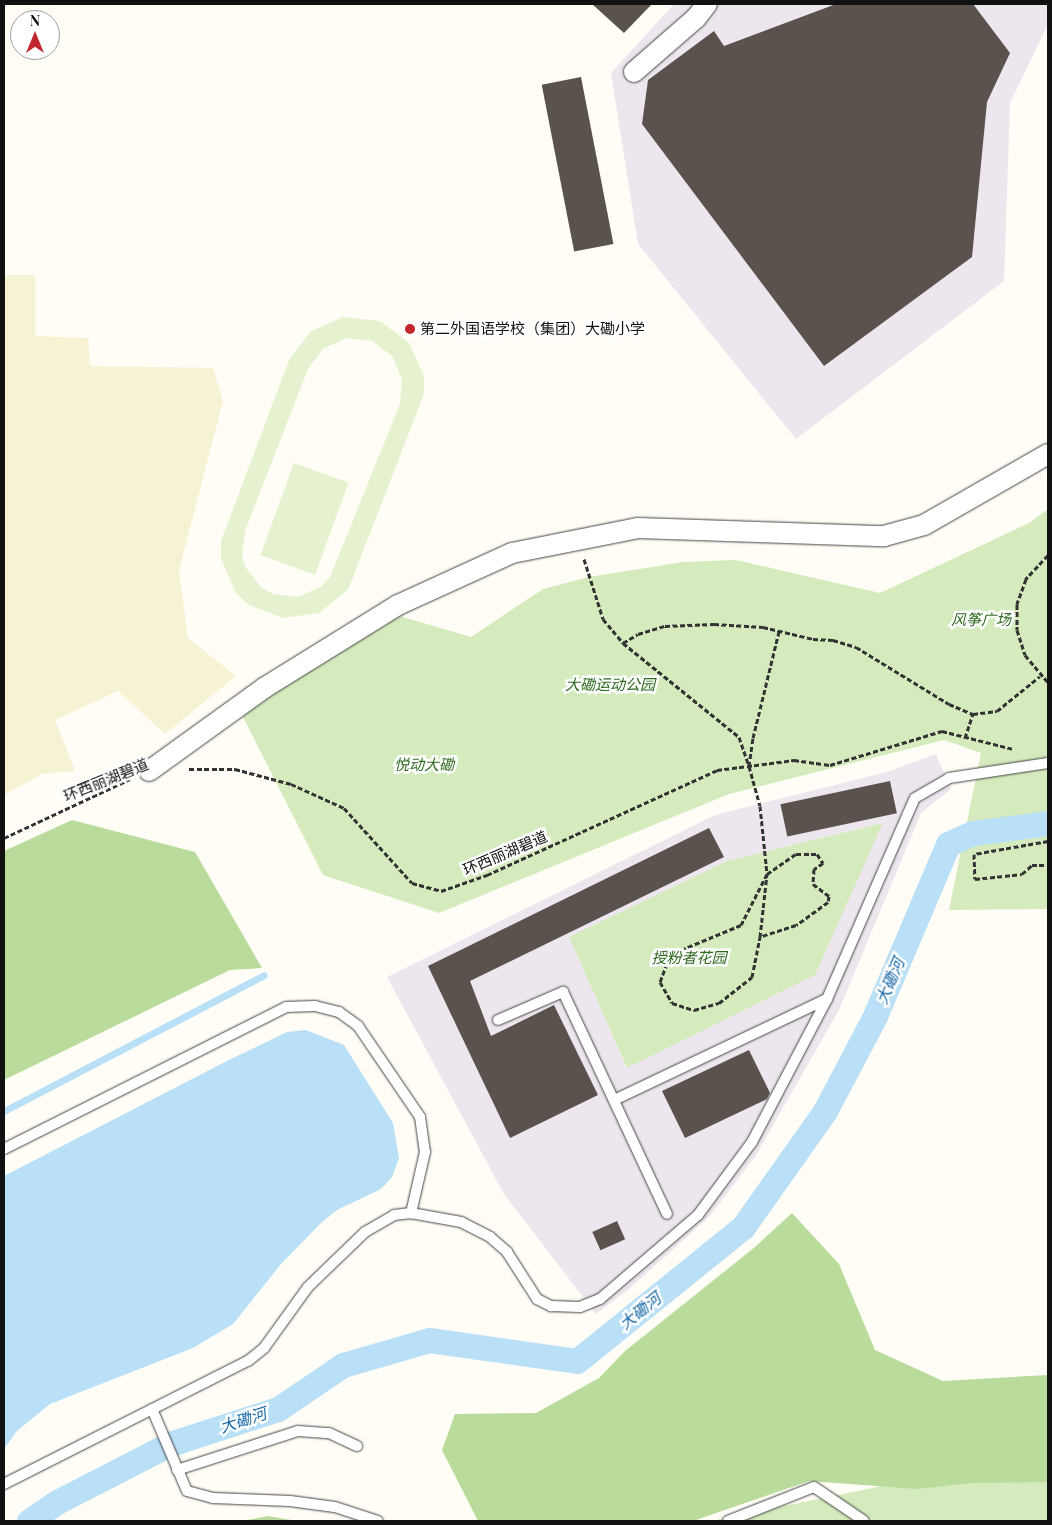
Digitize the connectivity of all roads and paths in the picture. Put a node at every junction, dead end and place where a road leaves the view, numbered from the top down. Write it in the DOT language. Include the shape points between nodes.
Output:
graph roads {
  1 [pos="707,4"];
  2 [pos="634,72"];
  3 [pos="1048,454"];
  4 [pos="578,539"];
  5 [pos="1048,555"];
  6 [pos="779,631"];
  7 [pos="623,644"];
  8 [pos="1040,676"];
  9 [pos="1048,682"];
  10 [pos="973,714"];
  11 [pos="965,738"];
  12 [pos="1021,751"];
  13 [pos="1048,763"];
  14 [pos="749,766"];
  15 [pos="149,771"];
  16 [pos="4,838"];
  17 [pos="1048,841"];
  18 [pos="1048,864"];
  19 [pos="767,874"];
  20 [pos="760,937"];
  21 [pos="826,999"];
  22 [pos="498,1020"];
  23 [pos="614,1100"];
  24 [pos="4,1149"];
  25 [pos="411,1213"];
  26 [pos="667,1214"];
  27 [pos="152,1409"];
  28 [pos="358,1446"];
  29 [pos="177,1470"];
  30 [pos="4,1484"];
  31 [pos="860,1520"];
  32 [pos="378,1521"];
  33 [pos="728,1521"];
  1 -- 2 [label="street" via="696,18"];
  3 -- 4 [label="street" via="924,525 884,536 638,528"];
  4 -- 7 [label="path" via="603,619"];
  4 -- 15 [label="street" via="512,553 398,605 264,688"];
  5 -- 8 [label="path" via="1026,580 1017,604 1017,630 1022,647"];
  6 -- 7 [label="path" via="714,624 664,626 638,634"];
  6 -- 10 [label="path" via="856,647 949,704"];
  6 -- 14 [label="path"];
  7 -- 14 [label="path" via="739,737"];
  8 -- 9 [label="path"];
  8 -- 10 [label="path" via="997,711"];
  10 -- 11 [label="path"];
  11 -- 12 [label="path, 环西丽湖碧道"];
  11 -- 14 [label="path, 环西丽湖碧道" via="942,731 830,765 794,760"];
  13 -- 21 [label="lane" via="949,778 916,798"];
  14 -- 15 [label="path, 环西丽湖碧道" via="717,770 487,875 440,891 412,883 344,808 291,784 235,769"];
  14 -- 19 [label="path" via="760,806"];
  15 -- 16 [label="path, 环西丽湖碧道"];
  17 -- 18 [label="path" via="974,854 974,879 1022,874 1032,864"];
  19 -- 20 [label="path"];
  19 -- 20 [label="path" via="796,854 817,854 823,862 814,869 812,884 830,896 820,910 796,925"];
  19 -- 20 [label="path" via="740,924 681,950 667,963 660,982 672,1003 694,1010 719,1003 738,991 752,977"];
  21 -- 23 [label="lane"];
  21 -- 25 [label="lane" via="772,1109 725,1182 698,1215 600,1299 580,1307 551,1306 537,1299 507,1252 490,1237 461,1222"];
  22 -- 23 [label="lane" via="563,992"];
  23 -- 26 [label="lane"];
  24 -- 25 [label="lane" via="286,1007 315,1006 339,1012 358,1026 420,1117 425,1152"];
  25 -- 27 [label="lane" via="394,1215 365,1232 308,1288 264,1348 248,1361"];
  27 -- 29 [label="lane"];
  27 -- 30 [label="lane"];
  28 -- 29 [label="lane" via="329,1433 298,1431"];
  29 -- 32 [label="lane" via="187,1491 213,1498 290,1500 335,1507"];
  31 -- 33 [label="lane" via="814,1487"];
}
